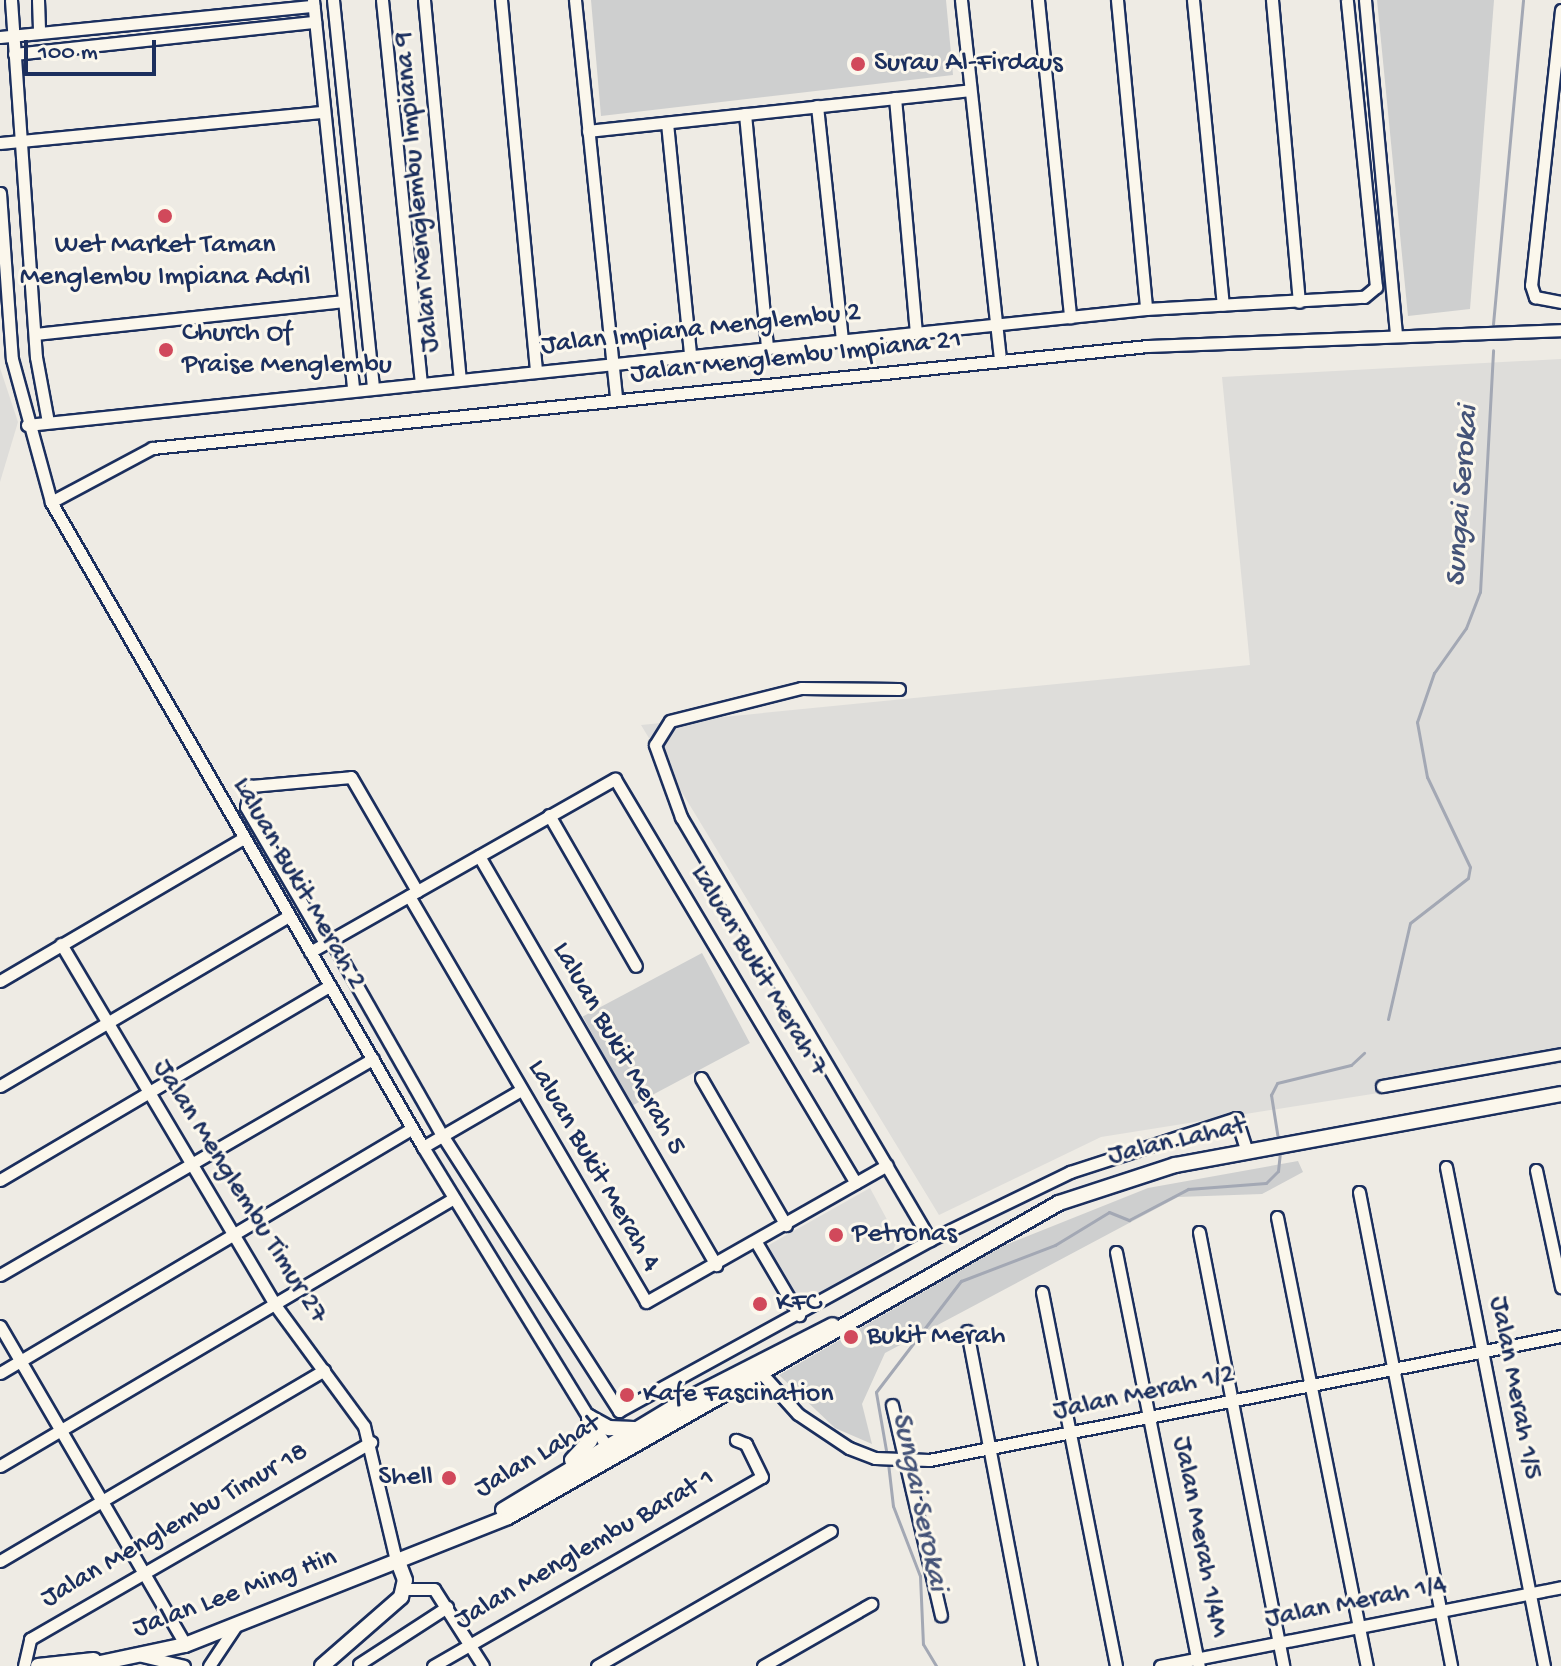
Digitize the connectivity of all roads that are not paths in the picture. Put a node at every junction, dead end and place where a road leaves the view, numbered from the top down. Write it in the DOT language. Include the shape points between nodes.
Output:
graph roads {
  1 [pos="11,0"];
  2 [pos="38,0"];
  3 [pos="333,0"];
  4 [pos="382,0"];
  5 [pos="424,0"];
  6 [pos="501,0"];
  7 [pos="575,0"];
  8 [pos="961,0"];
  9 [pos="1038,0"];
  10 [pos="1117,0"];
  11 [pos="1193,0"];
  12 [pos="1272,0"];
  13 [pos="1347,0"];
  14 [pos="1365,0"];
  15 [pos="313,3"];
  16 [pos="1561,10"];
  17 [pos="315,22"];
  18 [pos="39,33"];
  19 [pos="6,37"];
  20 [pos="14,54"];
  21 [pos="1559,58"];
  22 [pos="970,90"];
  23 [pos="895,98"];
  24 [pos="817,106"];
  25 [pos="324,112"];
  26 [pos="745,114"];
  27 [pos="667,123"];
  28 [pos="588,131"];
  29 [pos="0,143"];
  30 [pos="19,143"];
  31 [pos="0,193"];
  32 [pos="344,301"];
  33 [pos="1299,302"];
  34 [pos="1561,302"];
  35 [pos="1223,305"];
  36 [pos="1146,309"];
  37 [pos="1070,317"];
  38 [pos="4,320"];
  39 [pos="996,325"];
  40 [pos="1561,330"];
  41 [pos="916,333"];
  42 [pos="35,334"];
  43 [pos="1396,335"];
  44 [pos="842,340"];
  45 [pos="767,348"];
  46 [pos="690,355"];
  47 [pos="1000,361"];
  48 [pos="613,363"];
  49 [pos="536,371"];
  50 [pos="460,379"];
  51 [pos="421,382"];
  52 [pos="373,388"];
  53 [pos="353,390"];
  54 [pos="616,400"];
  55 [pos="48,422"];
  56 [pos="27,425"];
  57 [pos="51,502"];
  58 [pos="899,689"];
  59 [pos="549,815"];
  60 [pos="244,838"];
  61 [pos="479,856"];
  62 [pos="413,893"];
  63 [pos="289,916"];
  64 [pos="328,942"];
  65 [pos="61,944"];
  66 [pos="310,952"];
  67 [pos="636,966"];
  68 [pos="0,981"];
  69 [pos="330,986"];
  70 [pos="107,1023"];
  71 [pos="1561,1054"];
  72 [pos="373,1059"];
  73 [pos="701,1078"];
  74 [pos="0,1086"];
  75 [pos="1382,1086"];
  76 [pos="521,1090"];
  77 [pos="151,1093"];
  78 [pos="1561,1094"];
  79 [pos="412,1128"];
  80 [pos="442,1135"];
  81 [pos="423,1147"];
  82 [pos="1247,1151"];
  83 [pos="191,1164"];
  84 [pos="887,1165"];
  85 [pos="1446,1167"];
  86 [pos="1536,1170"];
  87 [pos="0,1180"];
  88 [pos="856,1183"];
  89 [pos="1359,1192"];
  90 [pos="454,1198"];
  91 [pos="1277,1217"];
  92 [pos="786,1225"];
  93 [pos="1199,1232"];
  94 [pos="234,1234"];
  95 [pos="930,1240"];
  96 [pos="756,1242"];
  97 [pos="1116,1252"];
  98 [pos="523,1265"];
  99 [pos="716,1265"];
  100 [pos="0,1275"];
  101 [pos="504,1278"];
  102 [pos="1561,1287"];
  103 [pos="1042,1292"];
  104 [pos="275,1305"];
  105 [pos="799,1315"];
  106 [pos="0,1326"];
  107 [pos="828,1326"];
  108 [pos="967,1331"];
  109 [pos="1561,1336"];
  110 [pos="1483,1352"];
  111 [pos="21,1361"];
  112 [pos="1393,1368"];
  113 [pos="324,1370"];
  114 [pos="0,1373"];
  115 [pos="763,1375"];
  116 [pos="1312,1383"];
  117 [pos="1232,1401"];
  118 [pos="682,1402"];
  119 [pos="892,1405"];
  120 [pos="693,1414"];
  121 [pos="589,1417"];
  122 [pos="1151,1417"];
  123 [pos="638,1428"];
  124 [pos="61,1431"];
  125 [pos="1073,1435"];
  126 [pos="736,1440"];
  127 [pos="371,1442"];
  128 [pos="607,1447"];
  129 [pos="989,1449"];
  130 [pos="907,1460"];
  131 [pos="0,1466"];
  132 [pos="103,1503"];
  133 [pos="529,1506"];
  134 [pos="504,1510"];
  135 [pos="831,1531"];
  136 [pos="396,1558"];
  137 [pos="0,1561"];
  138 [pos="142,1572"];
  139 [pos="1561,1587"];
  140 [pos="405,1589"];
  141 [pos="1529,1593"];
  142 [pos="871,1604"];
  143 [pos="447,1607"];
  144 [pos="1440,1611"];
  145 [pos="941,1615"];
  146 [pos="235,1627"];
  147 [pos="1360,1627"];
  148 [pos="183,1640"];
  149 [pos="1278,1643"];
  150 [pos="471,1644"];
  151 [pos="140,1656"];
  152 [pos="1198,1662"];
  153 [pos="359,1664"];
  154 [pos="24,1666"];
  155 [pos="38,1666"];
  156 [pos="86,1666"];
  157 [pos="184,1666"];
  158 [pos="209,1666"];
  159 [pos="322,1666"];
  160 [pos="433,1666"];
  161 [pos="483,1666"];
  162 [pos="597,1666"];
  163 [pos="763,1666"];
  164 [pos="1031,1666"];
  165 [pos="1116,1666"];
  166 [pos="1160,1666"];
  167 [pos="1283,1666"];
  168 [pos="1367,1666"];
  169 [pos="1451,1666"];
  170 [pos="1544,1666"];
  1 -- 19 [label="street"];
  2 -- 18 [label="street"];
  3 -- 52 [label="street"];
  4 -- 51 [label="street"];
  5 -- 50 [label="street, Jalan Menglembu Impiana 9"];
  6 -- 49 [label="street"];
  7 -- 28 [label="street"];
  8 -- 22 [label="street"];
  9 -- 37 [label="street"];
  10 -- 36 [label="street"];
  11 -- 35 [label="street"];
  12 -- 33 [label="street"];
  13 -- 33 [label="street, Jalan Impiana Menglembu 2" via="1376,287 1364,297"];
  14 -- 43 [label="street"];
  15 -- 17 [label="street"];
  15 -- 18 [label="street"];
  16 -- 21 [label="street"];
  17 -- 20 [label="street"];
  17 -- 25 [label="street"];
  18 -- 19 [label="street"];
  19 -- 20 [label="street"];
  20 -- 30 [label="street"];
  21 -- 34 [label="street" via="1531,285 1535,297"];
  22 -- 23 [label="street"];
  22 -- 39 [label="street"];
  23 -- 24 [label="street"];
  23 -- 41 [label="street"];
  24 -- 26 [label="street"];
  24 -- 44 [label="street"];
  25 -- 30 [label="street"];
  25 -- 32 [label="street"];
  26 -- 27 [label="street"];
  26 -- 45 [label="street"];
  27 -- 28 [label="street"];
  27 -- 46 [label="street"];
  28 -- 48 [label="street"];
  29 -- 30 [label="street"];
  30 -- 42 [label="street"];
  31 -- 38 [label="street, Laluan Bukit Merah 2"];
  32 -- 42 [label="street"];
  32 -- 53 [label="street"];
  33 -- 35 [label="street, Jalan Impiana Menglembu 2"];
  35 -- 36 [label="street, Jalan Impiana Menglembu 2"];
  36 -- 37 [label="street, Jalan Impiana Menglembu 2"];
  37 -- 39 [label="street, Jalan Impiana Menglembu 2"];
  38 -- 56 [label="street, Laluan Bukit Merah 2"];
  39 -- 41 [label="street, Jalan Impiana Menglembu 2"];
  39 -- 47 [label="street"];
  40 -- 43 [label="street, Jalan Menglembu Impiana 21"];
  41 -- 44 [label="street, Jalan Impiana Menglembu 2"];
  42 -- 55 [label="street"];
  43 -- 47 [label="street, Jalan Menglembu Impiana 21"];
  44 -- 45 [label="street, Jalan Impiana Menglembu 2"];
  45 -- 46 [label="street, Jalan Impiana Menglembu 2"];
  46 -- 48 [label="street, Jalan Impiana Menglembu 2"];
  47 -- 54 [label="street, Jalan Menglembu Impiana 21"];
  48 -- 49 [label="street, Jalan Impiana Menglembu 2"];
  48 -- 54 [label="street"];
  49 -- 50 [label="street, Jalan Impiana Menglembu 2"];
  50 -- 51 [label="street, Jalan Impiana Menglembu 2"];
  51 -- 52 [label="street, Jalan Impiana Menglembu 2"];
  52 -- 53 [label="street, Jalan Impiana Menglembu 2"];
  53 -- 55 [label="street, Jalan Impiana Menglembu 2"];
  54 -- 57 [label="street, Jalan Menglembu Impiana 21" via="152,448"];
  55 -- 56 [label="street, Jalan Impiana Menglembu 2"];
  56 -- 57 [label="street, Laluan Bukit Merah 2"];
  57 -- 60 [label="street, Laluan Bukit Merah 2"];
  58 -- 84 [label="street" via="845,694 833,686 801,688 670,721 655,745 681,817"];
  59 -- 61 [label="street"];
  59 -- 67 [label="street"];
  59 -- 88 [label="street, Laluan Bukit Merah 7" via="610,780 620,783"];
  60 -- 63 [label="street, Laluan Bukit Merah 2"];
  60 -- 65 [label="street"];
  61 -- 62 [label="street"];
  61 -- 99 [label="street, Laluan Bukit Merah 5"];
  62 -- 64 [label="street"];
  62 -- 64 [label="street, Laluan Bukit Merah 2" via="351,777 251,786 246,807"];
  62 -- 76 [label="street, Laluan Bukit Merah 4"];
  63 -- 66 [label="street, Laluan Bukit Merah 2"];
  63 -- 70 [label="street"];
  64 -- 66 [label="street"];
  64 -- 80 [label="street, Laluan Bukit Merah 2"];
  65 -- 68 [label="street"];
  65 -- 70 [label="street, Jalan Menglembu Timur 27"];
  66 -- 69 [label="street, Laluan Bukit Merah 2"];
  69 -- 72 [label="street, Laluan Bukit Merah 2"];
  69 -- 77 [label="street"];
  70 -- 74 [label="street"];
  70 -- 77 [label="street, Jalan Menglembu Timur 27"];
  71 -- 75 [label="street"];
  72 -- 79 [label="street, Laluan Bukit Merah 2"];
  72 -- 83 [label="street"];
  73 -- 92 [label="street"];
  76 -- 80 [label="street"];
  76 -- 99 [label="street, Laluan Bukit Merah 4" via="641,1297 655,1303"];
  77 -- 83 [label="street, Jalan Menglembu Timur 27"];
  77 -- 87 [label="street"];
  78 -- 82 [label="main road, Jalan Lahat"];
  79 -- 81 [label="street, Laluan Bukit Merah 2"];
  79 -- 94 [label="street"];
  80 -- 81 [label="street"];
  80 -- 98 [label="street, Laluan Bukit Merah 2"];
  81 -- 90 [label="street, Laluan Bukit Merah 2"];
  82 -- 95 [label="street" via="1236,1118 1070,1172"];
  82 -- 107 [label="main road, Jalan Lahat" via="1059,1203"];
  83 -- 94 [label="street, Jalan Menglembu Timur 27"];
  83 -- 100 [label="street"];
  84 -- 88 [label="street, Laluan Bukit Merah 4"];
  84 -- 95 [label="street"];
  85 -- 110 [label="street, Jalan Merah 1/5"];
  86 -- 102 [label="street"];
  88 -- 92 [label="street, Laluan Bukit Merah 4"];
  89 -- 112 [label="street"];
  90 -- 101 [label="street, Laluan Bukit Merah 2"];
  90 -- 104 [label="street"];
  91 -- 116 [label="street"];
  92 -- 96 [label="street, Laluan Bukit Merah 4"];
  93 -- 117 [label="street"];
  94 -- 104 [label="street, Jalan Menglembu Timur 27"];
  94 -- 111 [label="street"];
  95 -- 105 [label="street"];
  96 -- 99 [label="street, Laluan Bukit Merah 4"];
  96 -- 105 [label="street"];
  97 -- 122 [label="street, Jalan Merah 1/4M"];
  98 -- 101 [label="street"];
  98 -- 105 [label="street, Laluan Bukit Merah 2" via="610,1406 631,1410"];
  101 -- 121 [label="street, Laluan Bukit Merah 2"];
  103 -- 125 [label="street"];
  104 -- 113 [label="street, Jalan Menglembu Timur 27"];
  104 -- 124 [label="street"];
  106 -- 111 [label="street"];
  107 -- 115 [label="main road, Jalan Lahat"];
  107 -- 118 [label="main road, Jalan Lahat"];
  108 -- 129 [label="street"];
  109 -- 110 [label="street, Jalan Merah 1/2"];
  110 -- 112 [label="street, Jalan Merah 1/2"];
  110 -- 141 [label="street, Jalan Merah 1/5"];
  111 -- 114 [label="street"];
  111 -- 124 [label="street"];
  112 -- 116 [label="street, Jalan Merah 1/2"];
  112 -- 144 [label="street"];
  113 -- 127 [label="street, Jalan Menglembu Timur 27"];
  113 -- 132 [label="street"];
  115 -- 118 [label="main road"];
  115 -- 120 [label="main road, Jalan Lahat"];
  115 -- 130 [label="street, Jalan Merah 1/2" via="824,1435 875,1458"];
  116 -- 117 [label="street, Jalan Merah 1/2"];
  116 -- 147 [label="street"];
  117 -- 122 [label="street, Jalan Merah 1/2"];
  117 -- 149 [label="street"];
  118 -- 123 [label="main road, Jalan Lahat"];
  119 -- 130 [label="street"];
  120 -- 128 [label="main road" via="621,1449"];
  120 -- 133 [label="main road, Jalan Lahat"];
  121 -- 123 [label="main road" via="609,1428"];
  121 -- 128 [label="street, Laluan Bukit Merah 2"];
  121 -- 134 [label="main road" via="584,1451"];
  122 -- 125 [label="street, Jalan Merah 1/2"];
  122 -- 152 [label="street, Jalan Merah 1/4M"];
  123 -- 128 [label="main road, Jalan Lahat"];
  124 -- 131 [label="street"];
  124 -- 132 [label="street"];
  125 -- 129 [label="street, Jalan Merah 1/2"];
  125 -- 165 [label="street"];
  126 -- 150 [label="street, Jalan Menglembu Barat 1" via="746,1444 762,1477"];
  127 -- 136 [label="street, Jalan Menglembu Timur 27"];
  127 -- 138 [label="street, Jalan Menglembu Timur 18"];
  128 -- 133 [label="main road" via="595,1465"];
  128 -- 134 [label="main road, Jalan Lahat"];
  129 -- 130 [label="street, Jalan Merah 1/2"];
  129 -- 164 [label="street"];
  130 -- 145 [label="street"];
  132 -- 137 [label="street"];
  132 -- 138 [label="street"];
  133 -- 136 [label="main road, Jalan Lahat"];
  134 -- 136 [label="main road, Jalan Lahat"];
  135 -- 162 [label="street"];
  136 -- 140 [label="main road"];
  136 -- 146 [label="main road, Jalan Lee Ming Hin"];
  136 -- 148 [label="main road, Jalan Lee Ming Hin"];
  138 -- 148 [label="street"];
  138 -- 154 [label="street, Jalan Menglembu Timur 18" via="30,1639"];
  139 -- 141 [label="street, Jalan Merah 1/4"];
  140 -- 143 [label="street" via="434,1589"];
  140 -- 159 [label="main road"];
  141 -- 144 [label="street, Jalan Merah 1/4"];
  141 -- 170 [label="street, Jalan Merah 1/5"];
  142 -- 163 [label="street"];
  143 -- 150 [label="street"];
  143 -- 153 [label="street"];
  144 -- 147 [label="street, Jalan Merah 1/4"];
  144 -- 169 [label="street"];
  146 -- 151 [label="main road, Jalan Lee Ming Hin"];
  146 -- 158 [label="street"];
  147 -- 149 [label="street, Jalan Merah 1/4"];
  147 -- 168 [label="street"];
  148 -- 155 [label="main road, Jalan Lee Ming Hin"];
  149 -- 152 [label="street, Jalan Merah 1/4"];
  149 -- 167 [label="street"];
  150 -- 160 [label="street, Jalan Menglembu Barat 1"];
  150 -- 161 [label="street"];
  151 -- 156 [label="main road, Jalan Lee Ming Hin"];
  151 -- 157 [label="street"];
  152 -- 166 [label="street, Jalan Merah 1/4"];
}
